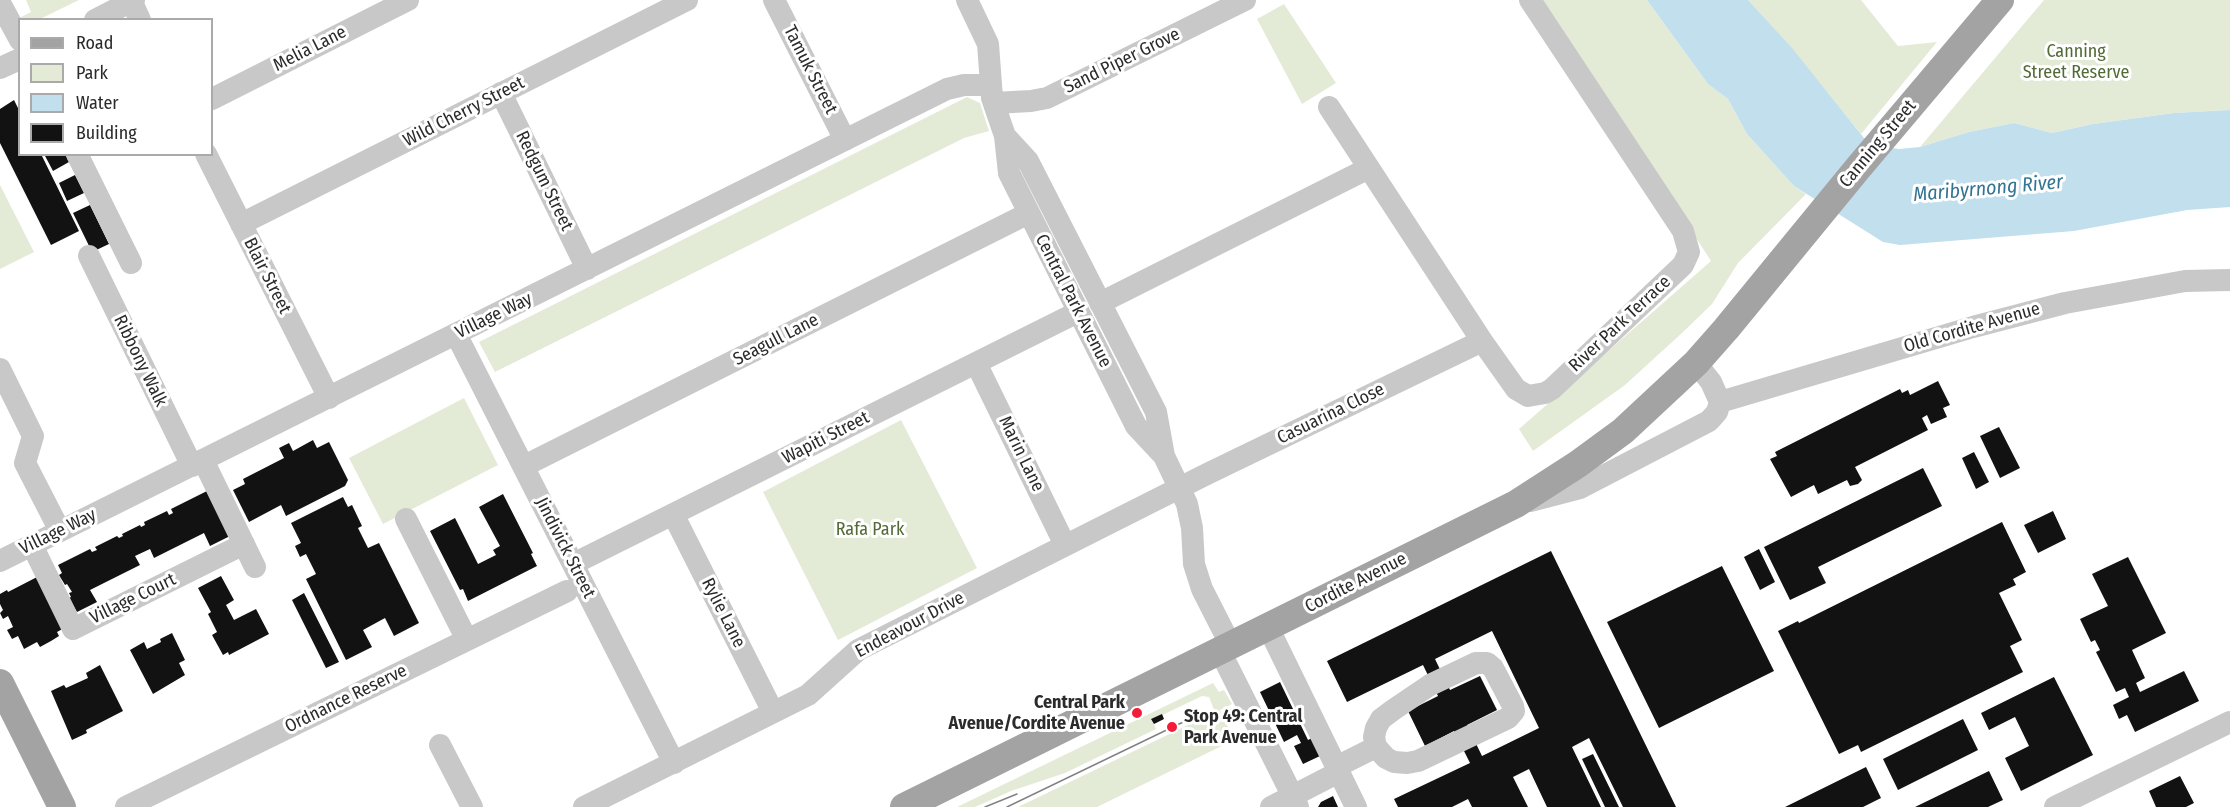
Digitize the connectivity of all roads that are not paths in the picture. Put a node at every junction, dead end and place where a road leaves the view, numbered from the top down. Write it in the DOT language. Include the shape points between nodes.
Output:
graph roads {
  1 [pos="408,0"];
  2 [pos="687,0"];
  3 [pos="774,0"];
  4 [pos="967,0"];
  5 [pos="1245,0"];
  6 [pos="1530,0"];
  7 [pos="2000,0"];
  8 [pos="0,3"];
  9 [pos="134,5"];
  10 [pos="1210,8"];
  11 [pos="101,18"];
  12 [pos="18,36"];
  13 [pos="18,60"];
  14 [pos="0,68"];
  15 [pos="501,93"];
  16 [pos="992,94"];
  17 [pos="213,98"];
  18 [pos="1329,107"];
  19 [pos="1005,136"];
  20 [pos="845,140"];
  21 [pos="78,156"];
  22 [pos="207,156"];
  23 [pos="1369,168"];
  24 [pos="1029,213"];
  25 [pos="241,224"];
  26 [pos="89,256"];
  27 [pos="131,263"];
  28 [pos="587,269"];
  29 [pos="2230,280"];
  30 [pos="1759,290"];
  31 [pos="1100,303"];
  32 [pos="1078,312"];
  33 [pos="456,334"];
  34 [pos="1482,341"];
  35 [pos="976,363"];
  36 [pos="1696,363"];
  37 [pos="0,369"];
  38 [pos="329,398"];
  39 [pos="1720,402"];
  40 [pos="1164,456"];
  41 [pos="197,463"];
  42 [pos="524,466"];
  43 [pos="1180,488"];
  44 [pos="1515,504"];
  45 [pos="673,514"];
  46 [pos="406,519"];
  47 [pos="60,531"];
  48 [pos="244,544"];
  49 [pos="32,545"];
  50 [pos="1065,545"];
  51 [pos="0,561"];
  52 [pos="573,564"];
  53 [pos="255,567"];
  54 [pos="567,591"];
  55 [pos="1269,627"];
  56 [pos="467,640"];
  57 [pos="1225,648"];
  58 [pos="0,683"];
  59 [pos="773,712"];
  60 [pos="2230,722"];
  61 [pos="440,745"];
  62 [pos="1376,747"];
  63 [pos="674,763"];
  64 [pos="1338,770"];
  65 [pos="1295,802"];
  66 [pos="62,807"];
  67 [pos="126,807"];
  68 [pos="472,807"];
  69 [pos="584,807"];
  70 [pos="904,807"];
  71 [pos="1271,807"];
  72 [pos="1356,807"];
  73 [pos="2055,807"];
  1 -- 17 [label="street, Melia Lane"];
  2 -- 15 [label="street, Wild Cherry Street"];
  3 -- 20 [label="street, Tamuk Street"];
  4 -- 16 [label="street, Central Park Avenue" via="988,44"];
  5 -- 10 [label="street, Sand Piper Grove"];
  6 -- 34 [label="street, River Park Terrace" via="1683,231 1689,252 1683,265 1545,393 1528,396 1516,389"];
  7 -- 30 [label="main road, Canning Street"];
  8 -- 12 [label="street"];
  9 -- 11 [label="street"];
  10 -- 16 [label="street, Sand Piper Grove" via="1047,98 1031,101"];
  13 -- 14 [label="street"];
  15 -- 25 [label="street, Wild Cherry Street"];
  15 -- 28 [label="street, Redgum Street"];
  16 -- 19 [label="street, Central Park Avenue"];
  16 -- 20 [label="street, Village Way" via="964,85 947,90"];
  18 -- 23 [label="street, River Park Terrace"];
  19 -- 24 [label="street, Central Park Avenue" via="1009,173"];
  19 -- 31 [label="street, Central Park Avenue" via="1028,160"];
  20 -- 28 [label="street, Village Way"];
  21 -- 27 [label="street"];
  22 -- 25 [label="street, Blair Street"];
  23 -- 31 [label="street"];
  23 -- 34 [label="street, River Park Terrace"];
  24 -- 32 [label="street, Central Park Avenue"];
  24 -- 42 [label="street, Seagull Lane"];
  25 -- 38 [label="street, Blair Street"];
  26 -- 41 [label="street, Ribbony Walk"];
  28 -- 33 [label="street, Village Way"];
  29 -- 39 [label="street, Old Cordite Avenue" via="2185,281 2065,303"];
  30 -- 36 [label="main road, Cordite Avenue"];
  31 -- 40 [label="street, Central Park Avenue" via="1156,412"];
  32 -- 35 [label="street, Wapiti Street"];
  32 -- 40 [label="street, Central Park Avenue" via="1136,426"];
  33 -- 38 [label="street, Village Way"];
  33 -- 42 [label="street, Jindivick Street"];
  34 -- 43 [label="street, Casuarina Close"];
  35 -- 45 [label="street, Wapiti Street"];
  35 -- 50 [label="street, Marin Lane"];
  36 -- 39 [label="street"];
  36 -- 44 [label="main road, Cordite Avenue" via="1623,431"];
  37 -- 47 [label="street" via="33,436 25,463"];
  38 -- 41 [label="street, Village Way"];
  39 -- 44 [label="street" via="1709,421 1580,488"];
  40 -- 43 [label="street, Central Park Avenue"];
  41 -- 47 [label="street, Village Way"];
  41 -- 48 [label="street, Ribbony Walk"];
  42 -- 52 [label="street, Jindivick Street"];
  43 -- 50 [label="street, Endeavour Drive"];
  43 -- 57 [label="street, Central Park Avenue" via="1192,528 1194,564"];
  44 -- 55 [label="main road, Cordite Avenue"];
  45 -- 52 [label="street, Wapiti Street"];
  45 -- 59 [label="street, Rylie Lane"];
  46 -- 56 [label="street"];
  47 -- 49 [label="street, Village Way"];
  48 -- 49 [label="street, Village Court" via="73,629"];
  48 -- 53 [label="street, Ribbony Walk"];
  49 -- 51 [label="street, Village Way"];
  50 -- 59 [label="street, Endeavour Drive" via="858,650 808,694"];
  52 -- 63 [label="street, Jindivick Street"];
  54 -- 56 [label="street, Ordnance Reserve"];
  55 -- 57 [label="main road, Cordite Avenue"];
  55 -- 64 [label="street"];
  56 -- 67 [label="street, Ordnance Reserve"];
  57 -- 65 [label="street, Central Park Avenue"];
  57 -- 70 [label="main road, Cordite Avenue"];
  58 -- 66 [label="main road"];
  59 -- 63 [label="street, Endeavour Drive"];
  60 -- 73 [label="street"];
  61 -- 68 [label="street"];
  62 -- 62 [label="street" via="1374,737 1381,719 1430,685 1476,663 1488,663 1493,668 1513,706 1512,715 1499,724 1418,761 1394,762"];
  62 -- 64 [label="street"];
  63 -- 69 [label="street, Endeavour Drive"];
  64 -- 65 [label="street"];
  64 -- 72 [label="street"];
  65 -- 71 [label="street"];
}
